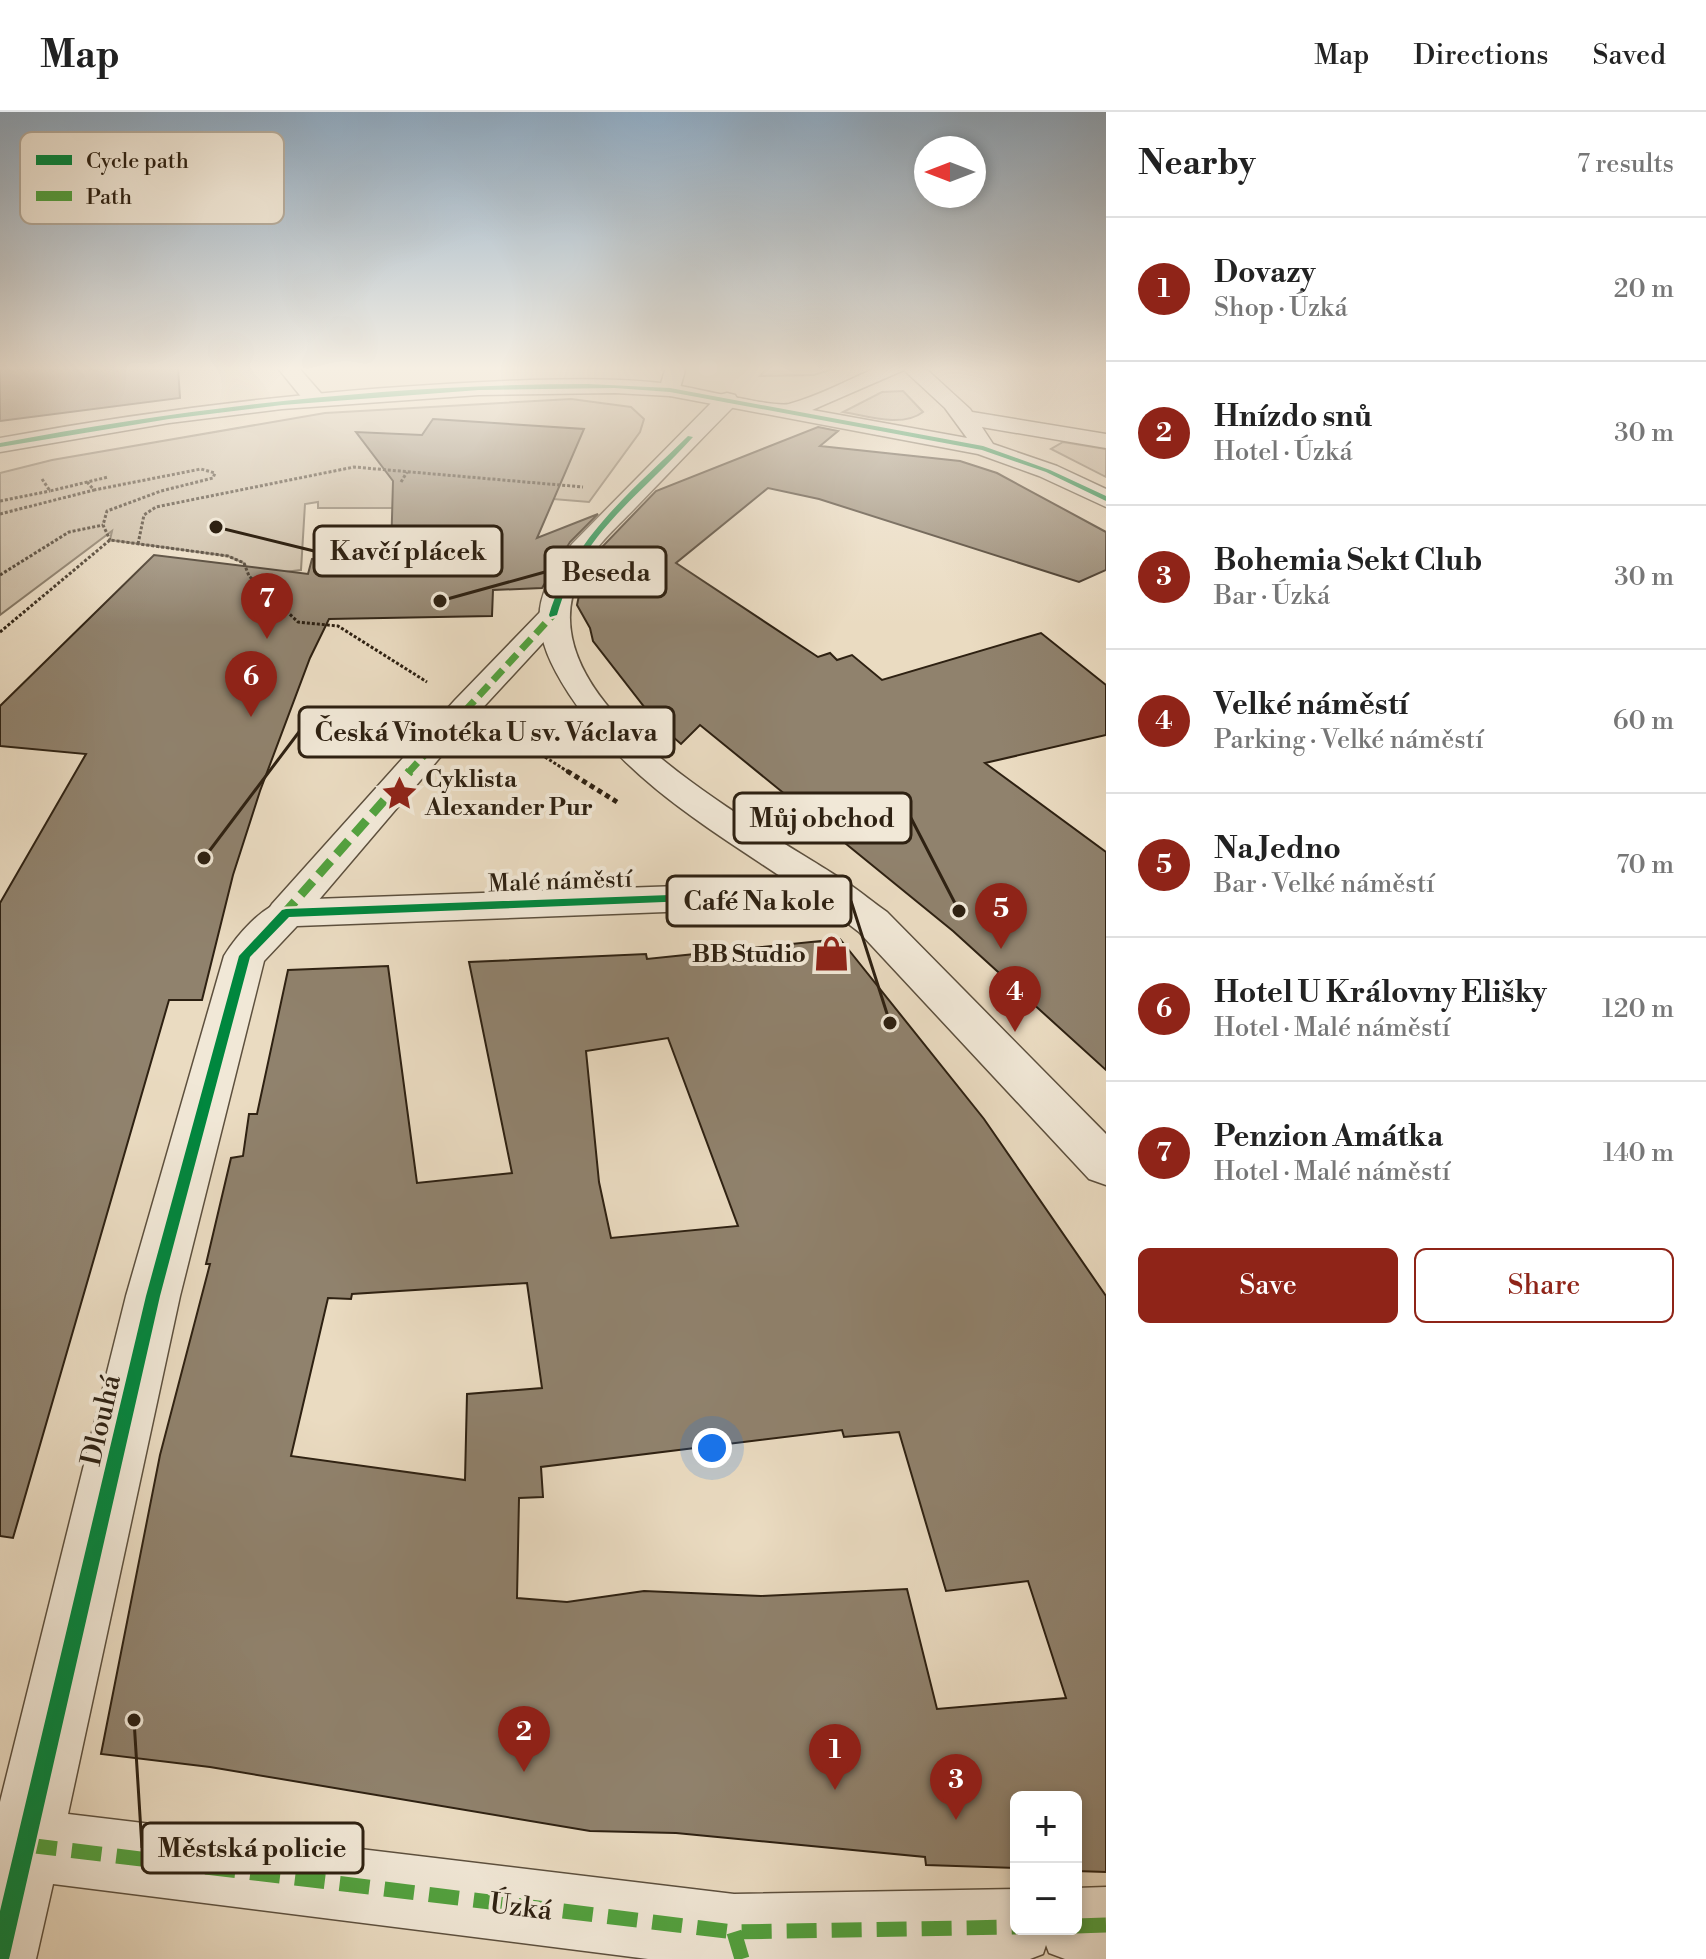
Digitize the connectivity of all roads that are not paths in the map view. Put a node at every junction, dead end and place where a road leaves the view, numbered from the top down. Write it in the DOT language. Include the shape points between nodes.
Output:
graph roads {
  1 [pos="675,453"];
  2 [pos="998,453"];
  3 [pos="1106,499"];
  4 [pos="553,615"];
  5 [pos="836,893"];
  6 [pos="286,913"];
  7 [pos="1106,1165"];
  8 [pos="27,1845"];
  9 [pos="1106,1925"];
  10 [pos="1082,1926"];
  11 [pos="1010,1927"];
  12 [pos="738,1945"];
  13 [pos="0,1955"];
  1 -- 4 [label="street" via="580,551 561,584"];
  2 -- 3 [label="street"];
  4 -- 5 [label="street" via="555,637 579,686 653,773 715,819"];
  4 -- 6 [label="street"];
  5 -- 6 [label="street, Malé náměstí"];
  5 -- 7 [label="street" via="873,922"];
  6 -- 8 [label="street, Dlouhá" via="245,956 153,1296"];
  8 -- 12 [label="street, Úzká"];
  8 -- 13 [label="street, Dlouhá"];
  9 -- 10 [label="street"];
  11 -- 12 [label="street, Úzká"];
}
